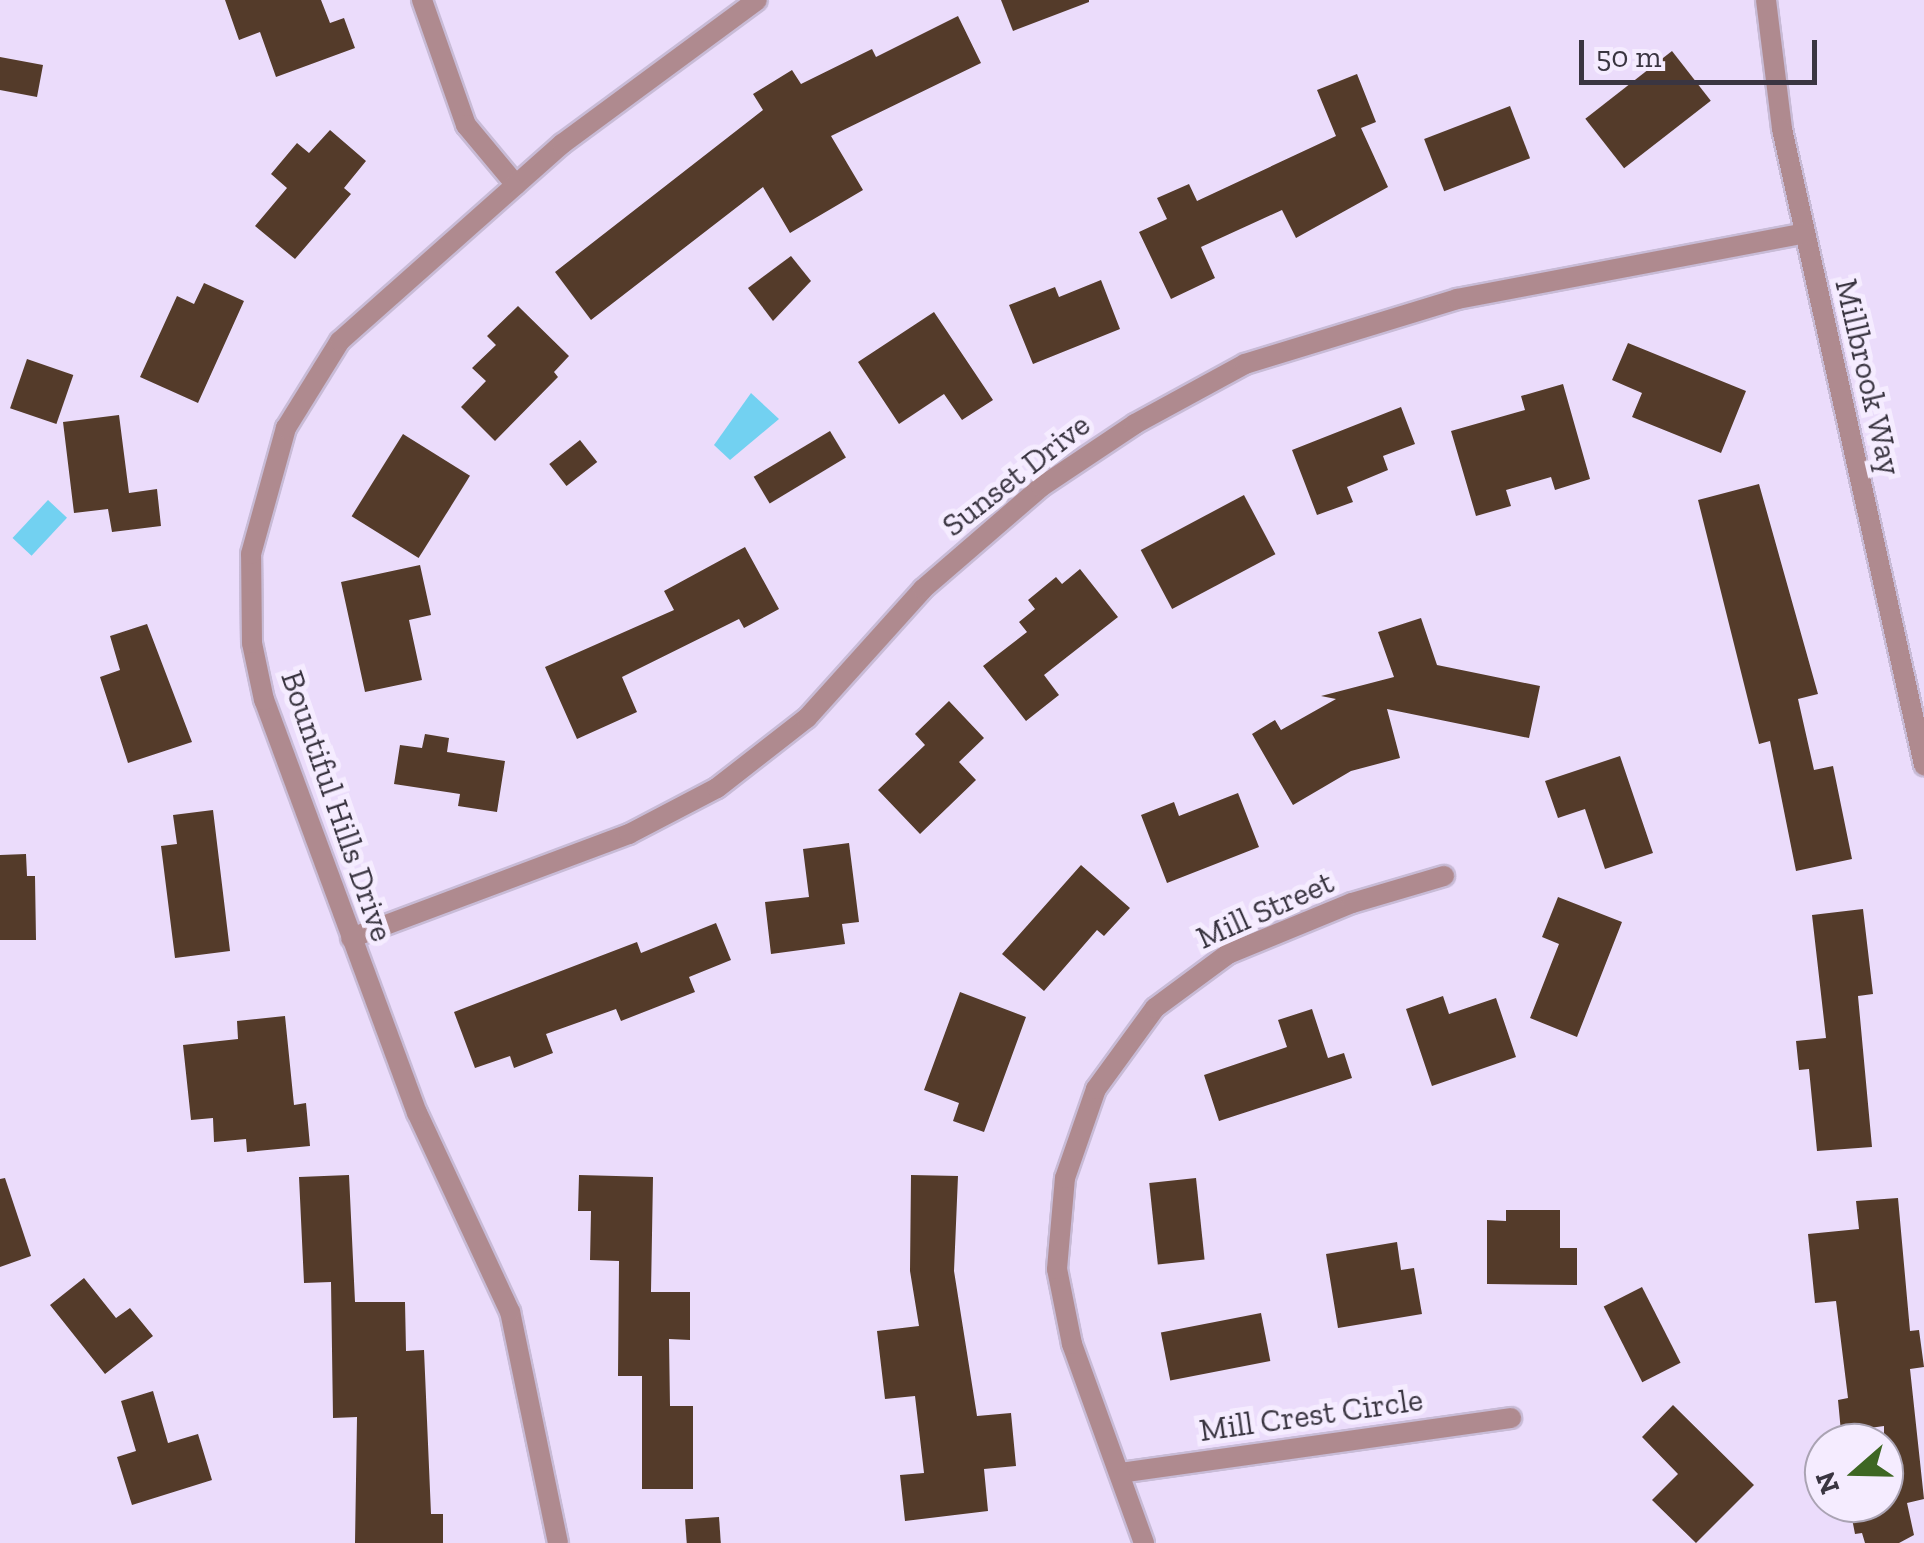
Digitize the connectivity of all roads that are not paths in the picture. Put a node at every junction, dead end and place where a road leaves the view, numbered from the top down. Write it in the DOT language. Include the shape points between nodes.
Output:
graph roads {
  1 [pos="422,0"];
  2 [pos="757,0"];
  3 [pos="1766,0"];
  4 [pos="516,185"];
  5 [pos="1805,233"];
  6 [pos="1924,765"];
  7 [pos="1444,876"];
  8 [pos="351,938"];
  9 [pos="1511,1418"];
  10 [pos="1120,1473"];
  11 [pos="558,1543"];
  12 [pos="1144,1543"];
  1 -- 4 [label="street" via="466,125"];
  2 -- 4 [label="street, Bountiful Hills Drive" via="646,76"];
  3 -- 5 [label="street, Millbrook Way" via="1782,129"];
  4 -- 8 [label="street, Bountiful Hills Drive" via="340,341 286,428 256,523 249,586 256,671"];
  5 -- 6 [label="street, Millbrook Way"];
  5 -- 8 [label="street, Sunset Drive" via="1456,299 1244,364 1135,424 1027,498 923,589 807,718 717,788 628,834"];
  7 -- 10 [label="street, Mill Street" via="1352,903 1228,954 1156,1008 1096,1089 1065,1178 1057,1269 1072,1344"];
  8 -- 11 [label="street, Bountiful Hills Drive" via="416,1113 510,1312"];
  9 -- 10 [label="street, Mill Crest Circle"];
  10 -- 12 [label="street, Mill Street"];
}
